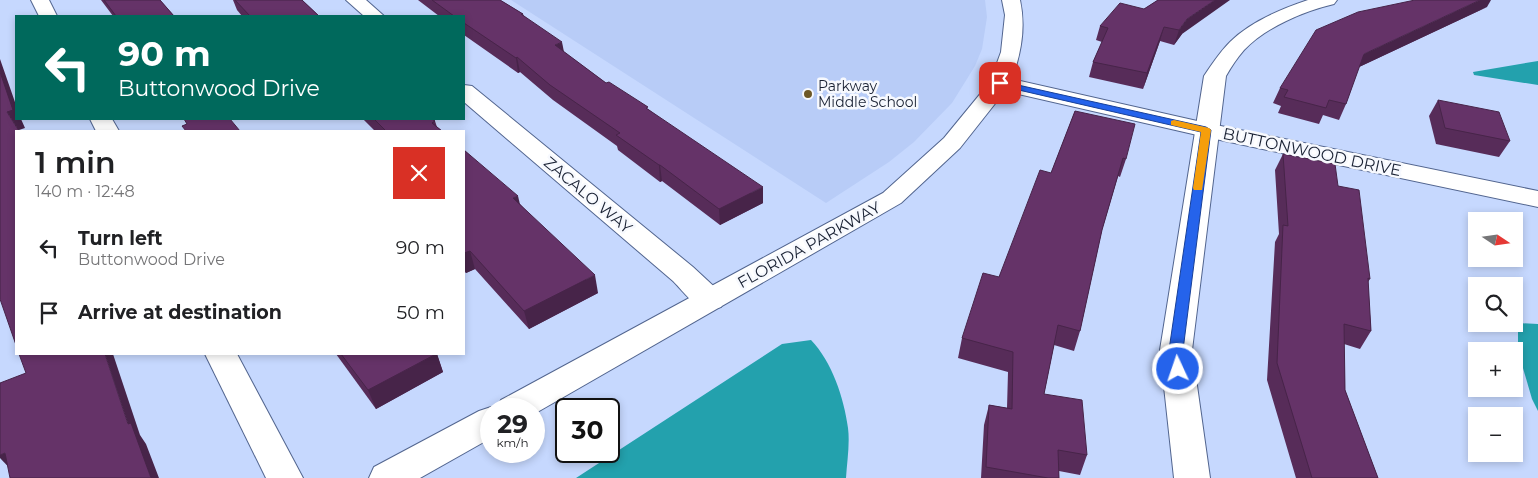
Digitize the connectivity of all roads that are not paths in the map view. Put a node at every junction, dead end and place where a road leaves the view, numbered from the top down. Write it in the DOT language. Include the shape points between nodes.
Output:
graph roads {
  1 [pos="40,0"];
  2 [pos="355,0"];
  3 [pos="1011,0"];
  4 [pos="1321,0"];
  5 [pos="48,15"];
  6 [pos="374,15"];
  7 [pos="1000,83"];
  8 [pos="465,92"];
  9 [pos="1206,130"];
  10 [pos="1538,200"];
  11 [pos="710,300"];
  12 [pos="223,355"];
  13 [pos="533,398"];
  14 [pos="480,427"];
  15 [pos="285,478"];
  16 [pos="387,478"];
  17 [pos="1192,478"];
  1 -- 5 [label="street"];
  2 -- 6 [label="street"];
  3 -- 7 [label="street, FLORIDA PARKWAY" via="1014,15 1011,52"];
  4 -- 9 [label="street" via="1278,19 1239,44 1215,76"];
  7 -- 9 [label="street, BUTTONWOOD DRIVE"];
  7 -- 11 [label="street, FLORIDA PARKWAY" via="952,143 892,198"];
  8 -- 11 [label="street, ZACALO WAY"];
  9 -- 10 [label="street, BUTTONWOOD DRIVE"];
  9 -- 17 [label="street" via="1176,350"];
  11 -- 13 [label="street, FLORIDA PARKWAY"];
  12 -- 15 [label="street"];
  14 -- 16 [label="street"];
}
